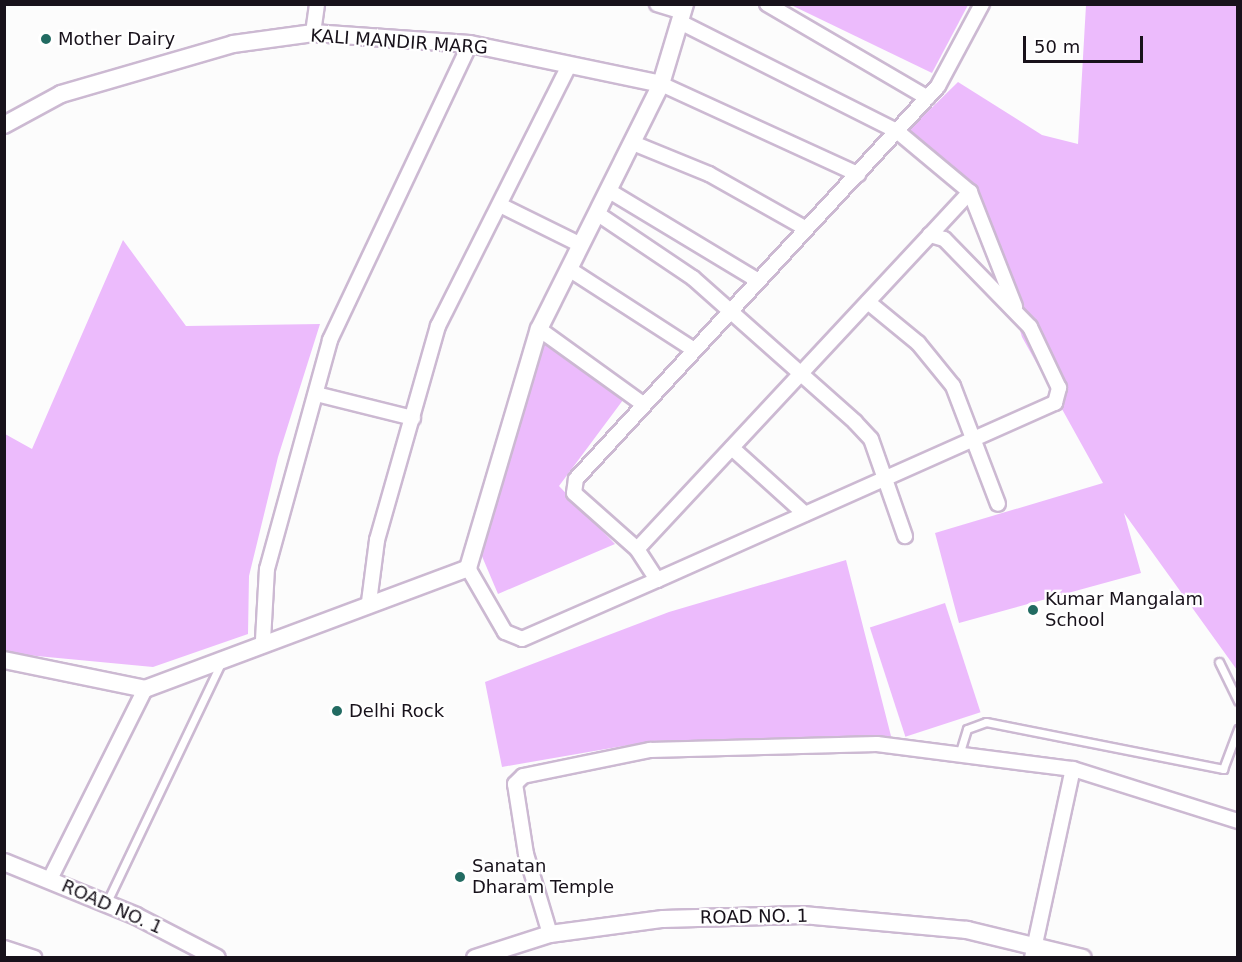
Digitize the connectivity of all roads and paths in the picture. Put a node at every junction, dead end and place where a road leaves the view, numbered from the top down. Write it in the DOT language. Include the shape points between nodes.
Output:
graph roads {
  1 [pos="317,4"];
  2 [pos="657,4"];
  3 [pos="767,4"];
  4 [pos="982,4"];
  5 [pos="683,13"];
  6 [pos="313,33"];
  7 [pos="470,44"];
  8 [pos="569,65"];
  9 [pos="661,84"];
  10 [pos="928,98"];
  11 [pos="4,125"];
  12 [pos="897,131"];
  13 [pos="633,143"];
  14 [pos="858,174"];
  15 [pos="610,192"];
  16 [pos="970,192"];
  17 [pos="500,205"];
  18 [pos="598,214"];
  19 [pos="805,228"];
  20 [pos="930,235"];
  21 [pos="582,244"];
  22 [pos="569,269"];
  23 [pos="755,279"];
  24 [pos="868,302"];
  25 [pos="729,309"];
  26 [pos="1017,310"];
  27 [pos="539,329"];
  28 [pos="693,350"];
  29 [pos="801,375"];
  30 [pos="316,394"];
  31 [pos="643,404"];
  32 [pos="413,418"];
  33 [pos="975,440"];
  34 [pos="732,448"];
  35 [pos="883,479"];
  36 [pos="998,504"];
  37 [pos="805,514"];
  38 [pos="905,536"];
  39 [pos="637,549"];
  40 [pos="468,568"];
  41 [pos="657,580"];
  42 [pos="369,602"];
  43 [pos="263,640"];
  44 [pos="224,657"];
  45 [pos="4,660"];
  46 [pos="1219,662"];
  47 [pos="145,689"];
  48 [pos="1238,701"];
  49 [pos="1238,729"];
  50 [pos="959,755"];
  51 [pos="1073,769"];
  52 [pos="1238,821"];
  53 [pos="4,862"];
  54 [pos="50,879"];
  55 [pos="106,904"];
  56 [pos="549,934"];
  57 [pos="4,948"];
  58 [pos="1034,950"];
  59 [pos="34,957"];
  60 [pos="217,957"];
  61 [pos="475,957"];
  62 [pos="1083,957"];
  1 -- 6 [label="street"];
  2 -- 5 [label="street"];
  3 -- 10 [label="street"];
  4 -- 10 [label="street" via="963,48"];
  5 -- 9 [label="street"];
  5 -- 12 [label="street"];
  6 -- 7 [label="street, KALI MANDIR MARG"];
  6 -- 11 [label="street, KALI MANDIR MARG" via="233,44 62,94"];
  7 -- 8 [label="street, KALI MANDIR MARG"];
  7 -- 30 [label="street" via="343,303"];
  8 -- 9 [label="street, KALI MANDIR MARG"];
  8 -- 17 [label="street"];
  9 -- 13 [label="street"];
  9 -- 14 [label="street"];
  10 -- 12 [label="street"];
  12 -- 14 [label="street"];
  12 -- 16 [label="street"];
  13 -- 15 [label="street"];
  13 -- 19 [label="street" via="709,174"];
  14 -- 19 [label="street"];
  15 -- 18 [label="street"];
  15 -- 23 [label="street"];
  16 -- 20 [label="street"];
  16 -- 26 [label="street"];
  17 -- 21 [label="street"];
  17 -- 32 [label="street" via="438,326"];
  18 -- 21 [label="street"];
  18 -- 25 [label="street"];
  19 -- 23 [label="street"];
  20 -- 24 [label="street"];
  20 -- 26 [label="street" via="944,239"];
  21 -- 22 [label="street"];
  22 -- 27 [label="street"];
  22 -- 28 [label="street"];
  23 -- 25 [label="street"];
  24 -- 29 [label="street"];
  24 -- 33 [label="street" via="937,363"];
  25 -- 28 [label="street"];
  25 -- 29 [label="street"];
  26 -- 33 [label="street" via="1042,349 1059,400"];
  27 -- 31 [label="street"];
  27 -- 40 [label="street"];
  28 -- 31 [label="street"];
  29 -- 34 [label="street"];
  29 -- 35 [label="street" via="871,439"];
  30 -- 32 [label="street"];
  30 -- 43 [label="street" via="267,569"];
  31 -- 39 [label="street" via="573,486"];
  32 -- 42 [label="street" via="377,540"];
  33 -- 35 [label="street"];
  33 -- 36 [label="street"];
  34 -- 37 [label="street"];
  34 -- 39 [label="street"];
  35 -- 37 [label="street"];
  35 -- 38 [label="street"];
  37 -- 41 [label="street"];
  39 -- 41 [label="street"];
  40 -- 41 [label="street" via="506,632 522,639"];
  40 -- 42 [label="street"];
  42 -- 43 [label="street"];
  43 -- 44 [label="street"];
  44 -- 47 [label="street"];
  44 -- 55 [label="lane"];
  45 -- 47 [label="street"];
  46 -- 48 [label="lane"];
  47 -- 54 [label="street"];
  49 -- 50 [label="lane" via="1223,770 986,722 967,729"];
  50 -- 51 [label="street"];
  50 -- 56 [label="street" via="877,744 774,744 650,750 523,776 513,794"];
  51 -- 52 [label="street"];
  51 -- 58 [label="street"];
  53 -- 54 [label="street, ROAD NO. 1"];
  54 -- 55 [label="street, ROAD NO. 1"];
  55 -- 60 [label="street, ROAD NO. 1"];
  56 -- 58 [label="street, ROAD NO. 1" via="663,920 803,915 967,930"];
  56 -- 61 [label="street, ROAD NO. 1"];
  57 -- 59 [label="street"];
  58 -- 62 [label="street, ROAD NO. 1"];
}
